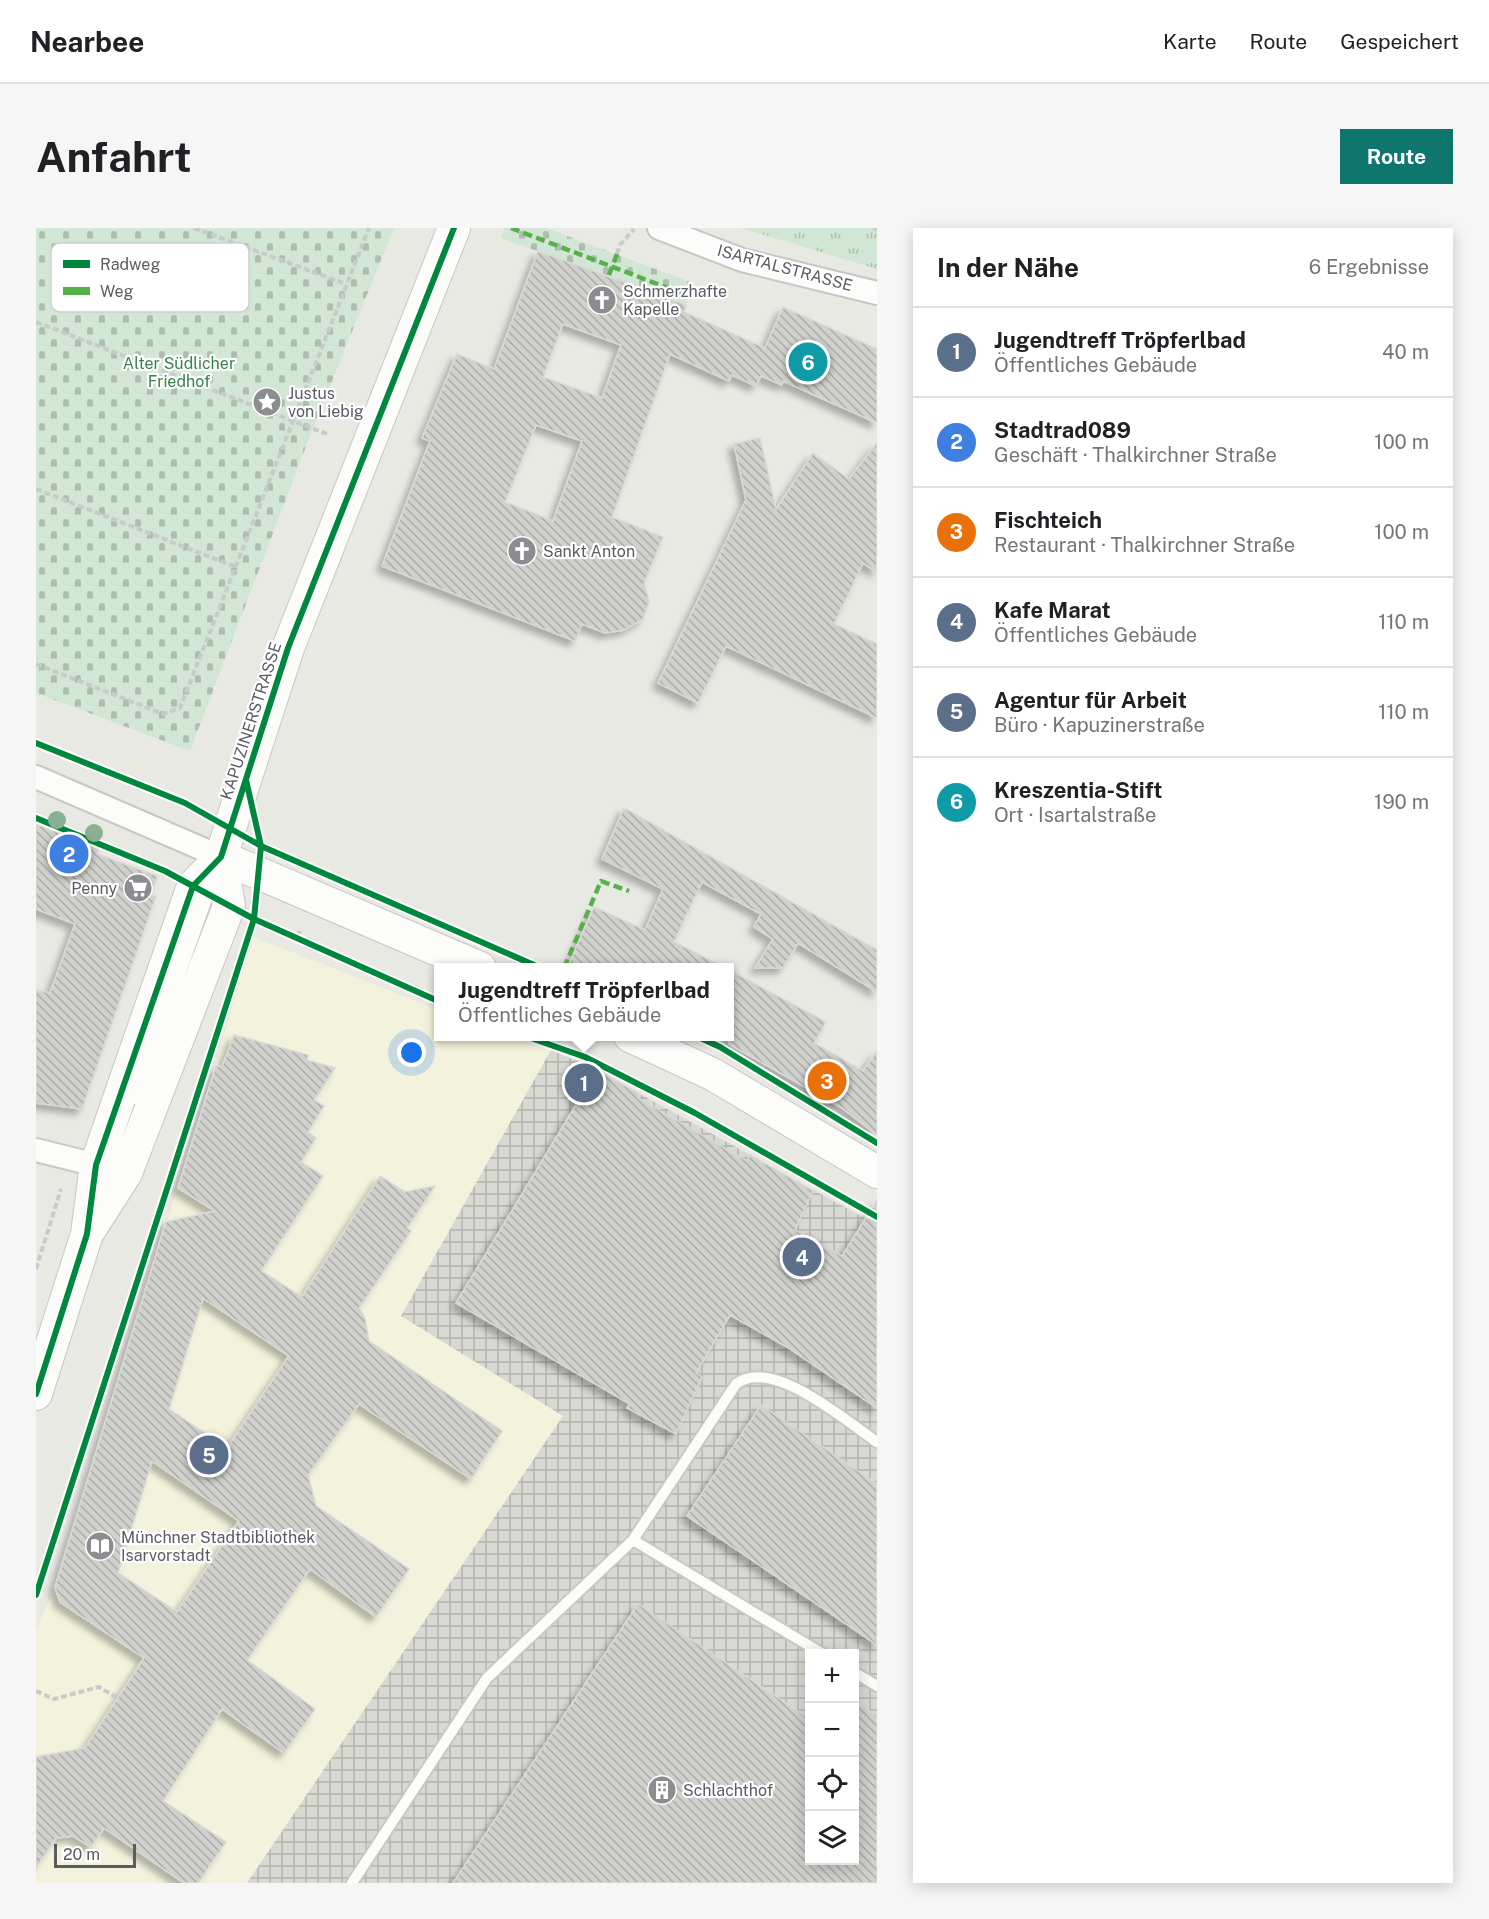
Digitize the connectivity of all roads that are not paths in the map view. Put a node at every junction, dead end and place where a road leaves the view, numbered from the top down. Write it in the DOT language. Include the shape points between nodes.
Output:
graph roads {
  1 [pos="454,228"];
  2 [pos="659,228"];
  3 [pos="877,293"];
  4 [pos="36,777"];
  5 [pos="221,857"];
  6 [pos="468,963"];
  7 [pos="641,1041"];
  8 [pos="130,1114"];
  9 [pos="36,1150"];
  10 [pos="101,1172"];
  11 [pos="877,1172"];
  12 [pos="87,1234"];
  13 [pos="36,1394"];
  14 [pos="877,1442"];
  15 [pos="633,1540"];
  16 [pos="816,1649"];
  17 [pos="859,1675"];
  18 [pos="877,1686"];
  19 [pos="352,1883"];
  1 -- 5 [label="main road, KAPUZINERSTRASSE" via="288,648"];
  2 -- 3 [label="street, ISARTALSTRASSE" via="742,260"];
  4 -- 5 [label="street"];
  5 -- 6 [label="main road"];
  5 -- 8 [label="lane"];
  5 -- 10 [label="main road, KAPUZINERSTRASSE" via="193,886"];
  5 -- 12 [label="main road, KAPUZINERSTRASSE" via="230,906 126,1173"];
  7 -- 11 [label="main road" via="711,1074"];
  9 -- 10 [label="street"];
  10 -- 12 [label="main road, KAPUZINERSTRASSE"];
  12 -- 13 [label="main road, KAPUZINERSTRASSE"];
  14 -- 15 [label="lane" via="789,1384 762,1376 743,1379"];
  15 -- 16 [label="lane"];
  15 -- 19 [label="lane" via="487,1678"];
  17 -- 18 [label="lane"];
}
